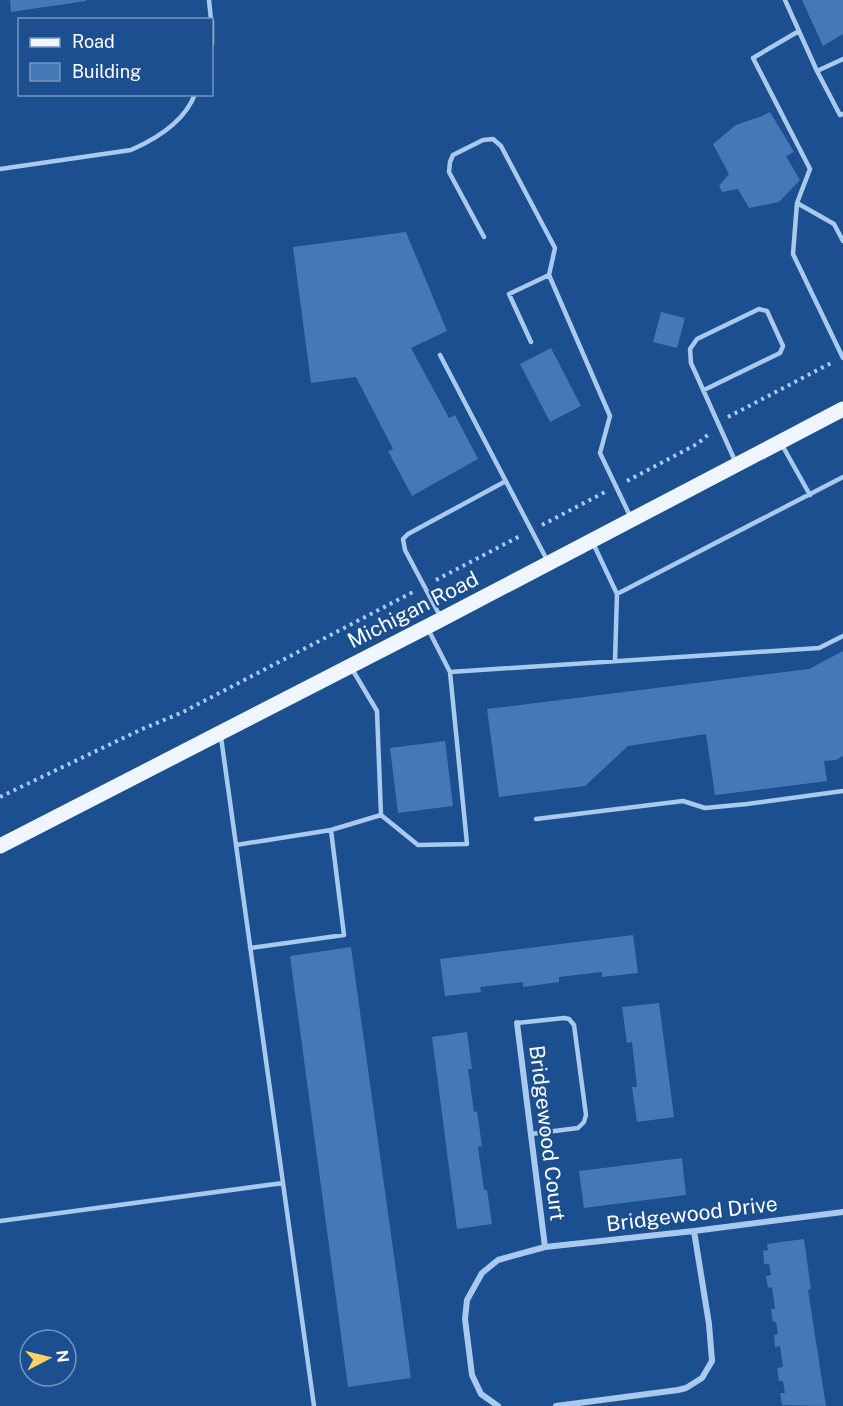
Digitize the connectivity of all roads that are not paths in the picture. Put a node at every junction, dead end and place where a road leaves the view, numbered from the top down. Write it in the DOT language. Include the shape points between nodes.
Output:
graph roads {
  1 [pos="209,0"];
  2 [pos="785,0"];
  3 [pos="211,18"];
  4 [pos="798,31"];
  5 [pos="843,59"];
  6 [pos="817,71"];
  7 [pos="194,96"];
  8 [pos="843,114"];
  9 [pos="0,169"];
  10 [pos="797,203"];
  11 [pos="484,237"];
  12 [pos="843,241"];
  13 [pos="549,275"];
  14 [pos="531,342"];
  15 [pos="440,355"];
  16 [pos="843,357"];
  17 [pos="704,390"];
  18 [pos="843,409"];
  19 [pos="780,442"];
  20 [pos="737,465"];
  21 [pos="843,477"];
  22 [pos="506,482"];
  23 [pos="810,495"];
  24 [pos="632,520"];
  25 [pos="591,541"];
  26 [pos="549,564"];
  27 [pos="617,594"];
  28 [pos="442,619"];
  29 [pos="427,627"];
  30 [pos="843,636"];
  31 [pos="615,661"];
  32 [pos="350,666"];
  33 [pos="450,672"];
  34 [pos="221,733"];
  35 [pos="843,791"];
  36 [pos="381,815"];
  37 [pos="536,819"];
  38 [pos="331,830"];
  39 [pos="236,845"];
  40 [pos="0,846"];
  41 [pos="250,948"];
  42 [pos="517,1023"];
  43 [pos="531,1134"];
  44 [pos="283,1184"];
  45 [pos="843,1212"];
  46 [pos="0,1221"];
  47 [pos="694,1231"];
  48 [pos="545,1247"];
  49 [pos="314,1406"];
  50 [pos="498,1406"];
  51 [pos="556,1406"];
  1 -- 3 [label="lane"];
  2 -- 4 [label="lane"];
  4 -- 6 [label="lane"];
  4 -- 10 [label="lane" via="753,58 810,169"];
  5 -- 6 [label="lane"];
  6 -- 8 [label="lane" via="840,115"];
  7 -- 9 [label="lane" via="178,119 131,150"];
  10 -- 12 [label="lane" via="834,224"];
  10 -- 16 [label="lane" via="793,254"];
  11 -- 13 [label="lane" via="450,172 450,162 453,155 493,139 501,146 555,248"];
  13 -- 14 [label="lane" via="509,294"];
  13 -- 24 [label="lane" via="610,416 600,453"];
  15 -- 22 [label="lane"];
  17 -- 17 [label="lane" via="691,363 690,348 697,339 759,309 767,311 783,346 780,353"];
  17 -- 20 [label="lane"];
  18 -- 19 [label="main road, Michigan Road"];
  19 -- 20 [label="main road, Michigan Road"];
  19 -- 23 [label="lane"];
  20 -- 24 [label="main road, Michigan Road"];
  21 -- 23 [label="lane"];
  22 -- 26 [label="lane"];
  22 -- 28 [label="lane" via="403,539 405,550"];
  23 -- 27 [label="lane"];
  24 -- 25 [label="main road, Michigan Road"];
  25 -- 26 [label="main road, Michigan Road"];
  25 -- 27 [label="lane"];
  26 -- 28 [label="main road, Michigan Road"];
  27 -- 31 [label="lane"];
  28 -- 29 [label="main road, Michigan Road"];
  29 -- 32 [label="main road, Michigan Road"];
  29 -- 33 [label="lane"];
  30 -- 31 [label="lane" via="819,648"];
  31 -- 33 [label="lane"];
  32 -- 34 [label="main road, Michigan Road"];
  32 -- 36 [label="lane" via="377,711"];
  33 -- 36 [label="lane" via="467,844 418,845"];
  34 -- 39 [label="lane"];
  34 -- 40 [label="main road, Michigan Road"];
  35 -- 37 [label="lane" via="705,808 683,801"];
  36 -- 38 [label="lane"];
  38 -- 39 [label="lane"];
  38 -- 41 [label="lane" via="344,935"];
  39 -- 41 [label="lane"];
  41 -- 44 [label="lane"];
  42 -- 43 [label="street, Bridgewood Court"];
  42 -- 43 [label="lane" via="564,1018 574,1025 586,1115 578,1128"];
  43 -- 48 [label="street, Bridgewood Court"];
  44 -- 46 [label="lane"];
  44 -- 49 [label="lane"];
  45 -- 47 [label="street, Bridgewood Drive"];
  47 -- 48 [label="street, Bridgewood Drive"];
  47 -- 51 [label="street" via="712,1361 702,1378 678,1390"];
  48 -- 50 [label="street, Bridgewood Drive" via="498,1260 482,1274 467,1300 465,1319 472,1375 481,1394"];
}
